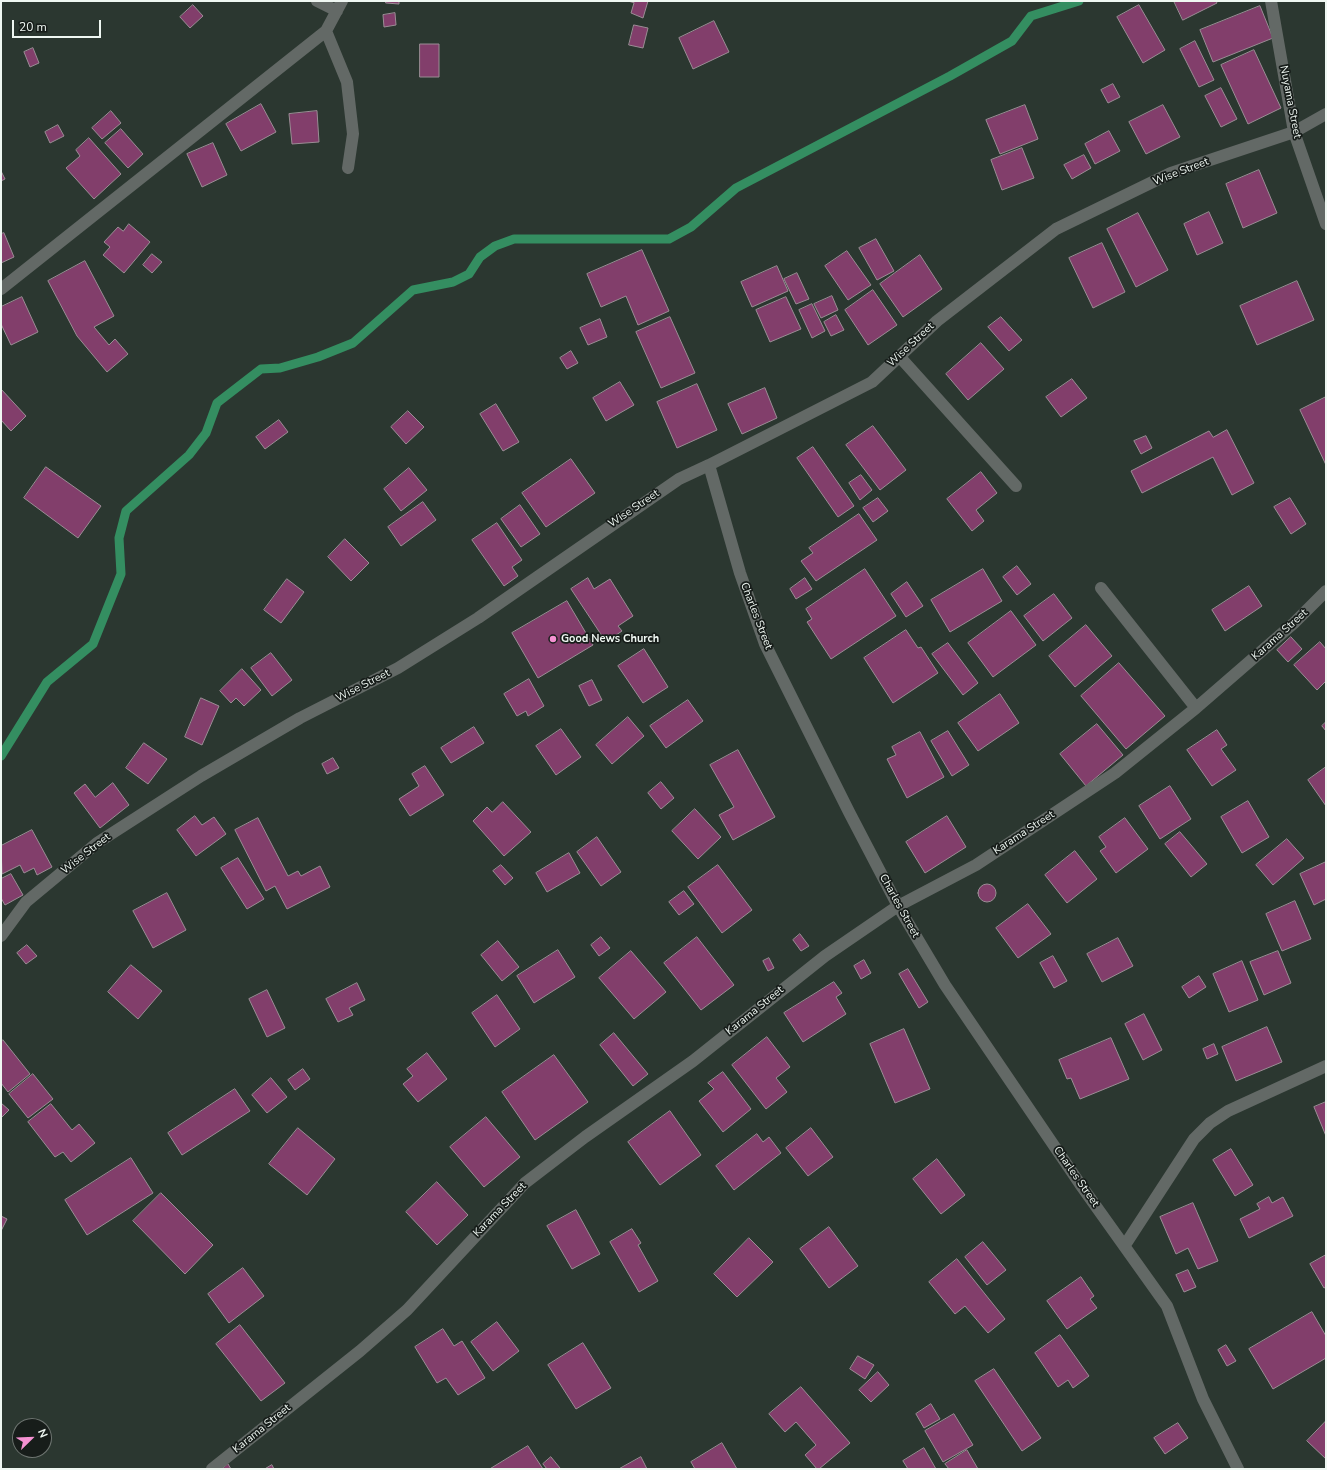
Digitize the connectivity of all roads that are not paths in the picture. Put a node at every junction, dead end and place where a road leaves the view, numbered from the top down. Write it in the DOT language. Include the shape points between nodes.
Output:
graph roads {
  1 [pos="317,1"];
  2 [pos="1271,1"];
  3 [pos="340,6"];
  4 [pos="326,31"];
  5 [pos="1326,114"];
  6 [pos="1294,132"];
  7 [pos="348,168"];
  8 [pos="1326,224"];
  9 [pos="1,289"];
  10 [pos="899,356"];
  11 [pos="710,466"];
  12 [pos="1016,486"];
  13 [pos="1101,588"];
  14 [pos="1326,591"];
  15 [pos="1196,708"];
  16 [pos="898,906"];
  17 [pos="1,936"];
  18 [pos="1326,1066"];
  19 [pos="1125,1245"];
  20 [pos="212,1469"];
  21 [pos="1238,1469"];
  1 -- 3 [label="street"];
  2 -- 6 [label="street, Nuyama Street"];
  3 -- 4 [label="street"];
  4 -- 7 [label="street" via="347,82 353,134"];
  4 -- 9 [label="street"];
  5 -- 6 [label="street, Wise Street"];
  6 -- 8 [label="street, Nuyama Street"];
  6 -- 10 [label="street, Wise Street" via="1171,173 1056,229 937,321"];
  10 -- 11 [label="street, Wise Street" via="872,382"];
  10 -- 12 [label="street"];
  11 -- 16 [label="street, Charles Street" via="740,573 766,644 848,812"];
  11 -- 17 [label="street, Wise Street" via="678,479 478,618 404,664 300,718 208,772 98,843 26,902"];
  13 -- 15 [label="street"];
  14 -- 15 [label="street, Karama Street" via="1294,623"];
  15 -- 16 [label="street, Karama Street" via="1102,782 976,865"];
  16 -- 19 [label="street, Charles Street" via="944,985"];
  16 -- 20 [label="street, Karama Street" via="825,956 693,1061 525,1183 407,1310 360,1351"];
  18 -- 19 [label="street" via="1228,1111 1210,1124 1194,1140"];
  19 -- 21 [label="street, Charles Street" via="1167,1306 1203,1399"];
}
